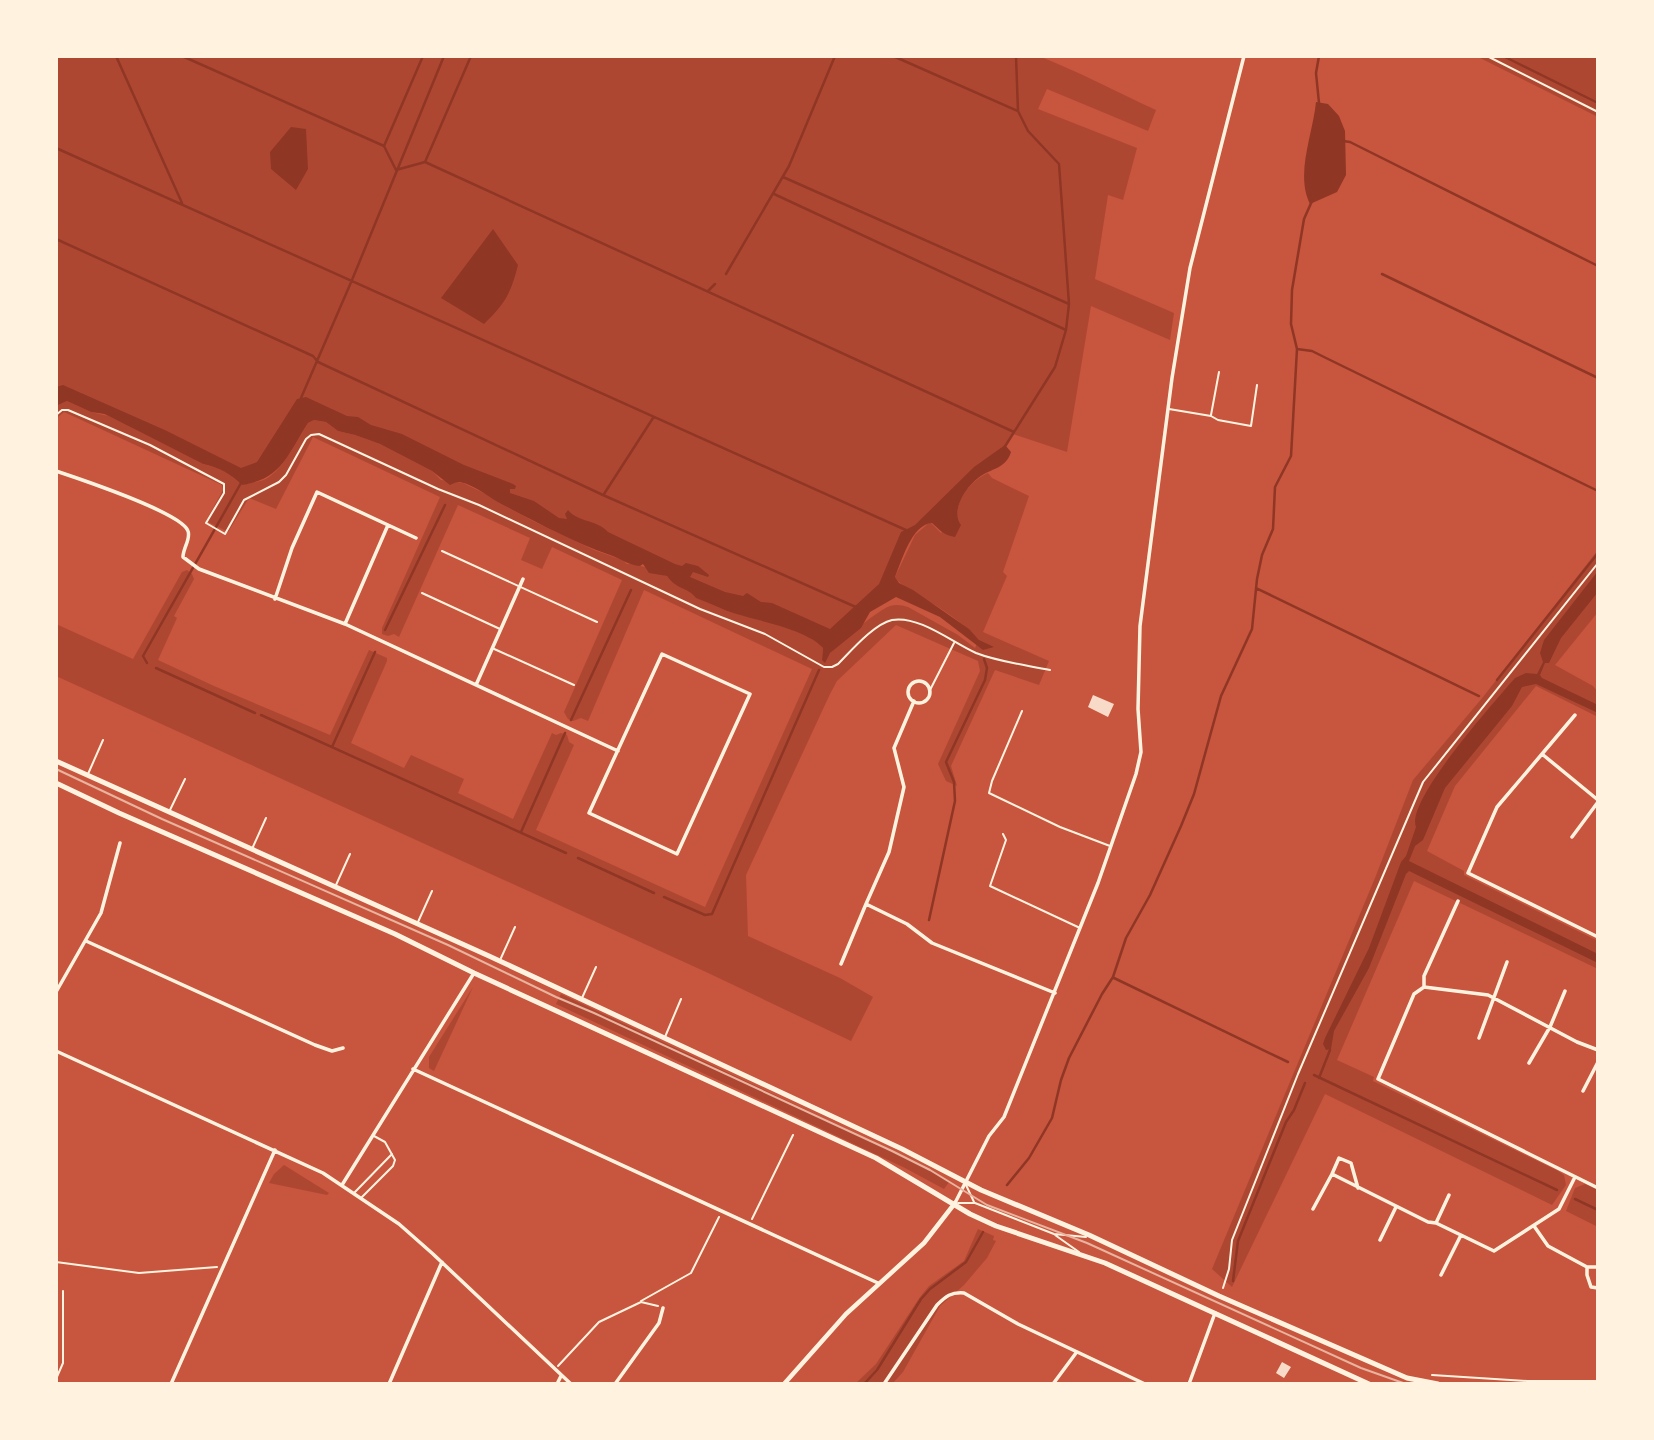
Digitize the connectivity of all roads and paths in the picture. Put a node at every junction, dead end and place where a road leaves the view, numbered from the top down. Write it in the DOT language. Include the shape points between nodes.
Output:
graph roads {
  1 [pos="1244,56"];
  2 [pos="1486,56"];
  3 [pos="1598,112"];
  4 [pos="1219,372"];
  5 [pos="1257,385"];
  6 [pos="1168,409"];
  7 [pos="56,415"];
  8 [pos="1211,416"];
  9 [pos="56,471"];
  10 [pos="388,525"];
  11 [pos="416,538"];
  12 [pos="442,551"];
  13 [pos="1598,563"];
  14 [pos="523,579"];
  15 [pos="520,586"];
  16 [pos="422,593"];
  17 [pos="275,599"];
  18 [pos="597,622"];
  19 [pos="345,624"];
  20 [pos="500,629"];
  21 [pos="955,642"];
  22 [pos="492,648"];
  23 [pos="1050,670"];
  24 [pos="476,685"];
  25 [pos="575,685"];
  26 [pos="929,692"];
  27 [pos="914,701"];
  28 [pos="1022,711"];
  29 [pos="1575,715"];
  30 [pos="103,740"];
  31 [pos="618,751"];
  32 [pos="1542,754"];
  33 [pos="56,761"];
  34 [pos="88,775"];
  35 [pos="185,779"];
  36 [pos="56,783"];
  37 [pos="1598,801"];
  38 [pos="170,811"];
  39 [pos="266,818"];
  40 [pos="1003,834"];
  41 [pos="1572,837"];
  42 [pos="120,843"];
  43 [pos="1111,846"];
  44 [pos="252,850"];
  45 [pos="350,854"];
  46 [pos="335,888"];
  47 [pos="432,891"];
  48 [pos="1458,901"];
  49 [pos="866,904"];
  50 [pos="417,925"];
  51 [pos="515,927"];
  52 [pos="1081,928"];
  53 [pos="1598,937"];
  54 [pos="86,941"];
  55 [pos="500,961"];
  56 [pos="1507,962"];
  57 [pos="841,964"];
  58 [pos="596,967"];
  59 [pos="474,973"];
  60 [pos="1424,987"];
  61 [pos="1566,991"];
  62 [pos="56,992"];
  63 [pos="1055,993"];
  64 [pos="681,999"];
  65 [pos="1492,999"];
  66 [pos="581,1000"];
  67 [pos="1550,1027"];
  68 [pos="664,1038"];
  69 [pos="1479,1038"];
  70 [pos="343,1048"];
  71 [pos="1598,1049"];
  72 [pos="56,1051"];
  73 [pos="1598,1062"];
  74 [pos="1529,1063"];
  75 [pos="413,1069"];
  76 [pos="1583,1091"];
  77 [pos="373,1135"];
  78 [pos="793,1135"];
  79 [pos="275,1150"];
  80 [pos="393,1153"];
  81 [pos="1332,1174"];
  82 [pos="1575,1177"];
  83 [pos="965,1182"];
  84 [pos="342,1185"];
  85 [pos="1358,1188"];
  86 [pos="1598,1188"];
  87 [pos="355,1193"];
  88 [pos="1449,1195"];
  89 [pos="362,1197"];
  90 [pos="955,1203"];
  91 [pos="975,1203"];
  92 [pos="1396,1207"];
  93 [pos="1312,1209"];
  94 [pos="722,1210"];
  95 [pos="750,1223"];
  96 [pos="1436,1223"];
  97 [pos="1534,1226"];
  98 [pos="1054,1234"];
  99 [pos="1461,1235"];
  100 [pos="1094,1237"];
  101 [pos="1380,1240"];
  102 [pos="1083,1254"];
  103 [pos="56,1262"];
  104 [pos="442,1262"];
  105 [pos="225,1265"];
  106 [pos="1587,1266"];
  107 [pos="1598,1267"];
  108 [pos="1441,1275"];
  109 [pos="878,1283"];
  110 [pos="1598,1288"];
  111 [pos="63,1291"];
  112 [pos="1219,1296"];
  113 [pos="641,1302"];
  114 [pos="663,1308"];
  115 [pos="1215,1313"];
  116 [pos="1076,1353"];
  117 [pos="555,1369"];
  118 [pos="1426,1374"];
  119 [pos="561,1376"];
  120 [pos="56,1379"];
  121 [pos="1407,1381"];
  122 [pos="1598,1381"];
  123 [pos="171,1384"];
  124 [pos="389,1384"];
  125 [pos="557,1384"];
  126 [pos="570,1384"];
  127 [pos="615,1384"];
  128 [pos="784,1384"];
  129 [pos="884,1384"];
  130 [pos="1053,1384"];
  131 [pos="1145,1384"];
  132 [pos="1189,1384"];
  133 [pos="1369,1384"];
  134 [pos="1438,1384"];
  1 -- 6 [label="street" via="1190,268"];
  2 -- 3 [label="path"];
  4 -- 8 [label="lane"];
  5 -- 8 [label="lane" via="1251,426"];
  6 -- 8 [label="lane"];
  6 -- 43 [label="street" via="1140,626 1140,752"];
  7 -- 21 [label="path" via="68,410 150,445 224,484 224,493 206,523 225,534 244,500 279,482 306,439 319,434 700,609 765,634 824,667 838,664 879,626 892,620 922,625"];
  9 -- 17 [label="street" via="145,504 180,523 189,533 183,556 190,564"];
  10 -- 11 [label="street"];
  10 -- 17 [label="street" via="317,492"];
  10 -- 19 [label="street"];
  12 -- 15 [label="lane"];
  13 -- 112 [label="path" via="1423,782 1293,1085 1232,1240 1229,1269"];
  14 -- 15 [label="street"];
  15 -- 18 [label="lane"];
  15 -- 20 [label="street"];
  16 -- 20 [label="lane"];
  17 -- 19 [label="street"];
  19 -- 24 [label="street"];
  20 -- 22 [label="street"];
  21 -- 23 [label="path" via="978,653"];
  21 -- 26 [label="path"];
  22 -- 24 [label="street"];
  22 -- 25 [label="lane"];
  24 -- 31 [label="street"];
  26 -- 27 [label="street" via="924,701"];
  26 -- 27 [label="street" via="924,682 913,683 908,693"];
  27 -- 49 [label="street" via="894,748 904,788 889,852"];
  28 -- 43 [label="lane" via="989,793"];
  29 -- 32 [label="street"];
  30 -- 34 [label="lane"];
  31 -- 31 [label="street" via="662,654 750,694 677,854 590,814"];
  32 -- 37 [label="street"];
  32 -- 53 [label="street" via="1497,807 1468,873"];
  33 -- 34 [label="main road"];
  34 -- 38 [label="main road"];
  35 -- 38 [label="lane"];
  36 -- 59 [label="main road"];
  37 -- 41 [label="street"];
  38 -- 44 [label="main road"];
  39 -- 44 [label="lane"];
  40 -- 52 [label="lane" via="1006,840 990,886"];
  42 -- 54 [label="street" via="104,905"];
  43 -- 52 [label="street"];
  44 -- 46 [label="main road"];
  45 -- 46 [label="lane"];
  46 -- 50 [label="main road"];
  47 -- 50 [label="lane"];
  48 -- 60 [label="street" via="1424,976"];
  49 -- 57 [label="street"];
  49 -- 63 [label="street" via="907,924 932,943"];
  50 -- 55 [label="main road"];
  51 -- 55 [label="lane"];
  52 -- 63 [label="street"];
  54 -- 62 [label="street"];
  54 -- 70 [label="street" via="315,1045 332,1051"];
  55 -- 66 [label="main road"];
  56 -- 65 [label="street"];
  58 -- 66 [label="lane"];
  59 -- 75 [label="street"];
  59 -- 90 [label="main road" via="876,1157"];
  60 -- 65 [label="street"];
  60 -- 82 [label="street" via="1414,994 1378,1079"];
  61 -- 67 [label="street"];
  63 -- 83 [label="street" via="1004,1117"];
  64 -- 68 [label="lane"];
  65 -- 67 [label="street"];
  65 -- 69 [label="street"];
  66 -- 68 [label="main road"];
  67 -- 71 [label="street"];
  67 -- 74 [label="street"];
  68 -- 83 [label="main road"];
  72 -- 79 [label="street"];
  73 -- 76 [label="street"];
  75 -- 77 [label="street"];
  75 -- 94 [label="street"];
  77 -- 80 [label="lane"];
  77 -- 84 [label="street"];
  78 -- 95 [label="path"];
  79 -- 84 [label="street"];
  79 -- 105 [label="street"];
  80 -- 87 [label="lane"];
  80 -- 89 [label="lane" via="393,1166"];
  81 -- 85 [label="street"];
  81 -- 85 [label="street" via="1339,1158 1351,1163"];
  81 -- 93 [label="street"];
  82 -- 86 [label="street"];
  82 -- 97 [label="street" via="1559,1209"];
  83 -- 90 [label="street"];
  83 -- 91 [label="lane"];
  83 -- 100 [label="main road"];
  84 -- 87 [label="street"];
  85 -- 92 [label="street"];
  87 -- 89 [label="street"];
  88 -- 96 [label="street"];
  89 -- 104 [label="street"];
  90 -- 91 [label="lane"];
  90 -- 102 [label="main road" via="996,1226"];
  90 -- 109 [label="street" via="924,1242"];
  91 -- 98 [label="lane"];
  92 -- 96 [label="street"];
  92 -- 101 [label="street"];
  94 -- 95 [label="street"];
  94 -- 113 [label="path" via="691,1273"];
  95 -- 109 [label="street"];
  96 -- 99 [label="street"];
  97 -- 99 [label="street" via="1494,1251"];
  97 -- 106 [label="street" via="1548,1246"];
  98 -- 100 [label="lane"];
  98 -- 102 [label="lane"];
  99 -- 108 [label="street"];
  100 -- 112 [label="main road"];
  102 -- 115 [label="main road"];
  103 -- 105 [label="path" via="139,1272"];
  104 -- 117 [label="street"];
  104 -- 124 [label="street"];
  105 -- 123 [label="street"];
  106 -- 107 [label="street"];
  106 -- 110 [label="street" via="1591,1287"];
  109 -- 128 [label="street"];
  111 -- 120 [label="path" via="63,1363"];
  112 -- 121 [label="main road"];
  113 -- 114 [label="path"];
  113 -- 117 [label="path" via="599,1322"];
  114 -- 127 [label="street" via="659,1324"];
  115 -- 132 [label="street"];
  115 -- 133 [label="main road"];
  116 -- 129 [label="street" via="964,1293 956,1293 937,1304"];
  116 -- 130 [label="street"];
  116 -- 131 [label="street"];
  117 -- 119 [label="street"];
  118 -- 122 [label="path"];
  119 -- 125 [label="street"];
  119 -- 126 [label="street"];
  121 -- 134 [label="main road"];
}
